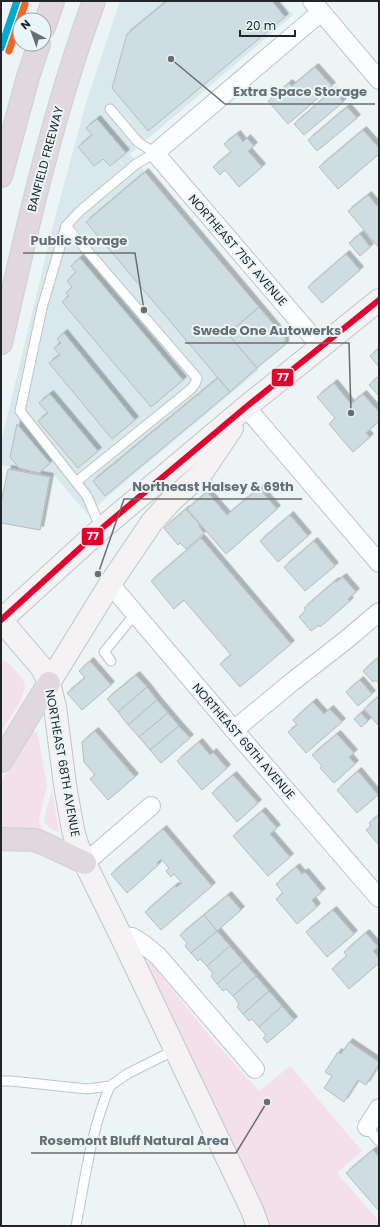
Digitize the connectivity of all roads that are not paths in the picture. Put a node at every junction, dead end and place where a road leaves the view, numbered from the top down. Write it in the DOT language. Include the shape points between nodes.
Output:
graph roads {
  1 [pos="53,1"];
  2 [pos="94,1"];
  3 [pos="316,7"];
  4 [pos="49,12"];
  5 [pos="36,52"];
  6 [pos="379,80"];
  7 [pos="110,110"];
  8 [pos="155,153"];
  9 [pos="1,176"];
  10 [pos="66,226"];
  11 [pos="379,300"];
  12 [pos="1,343"];
  13 [pos="322,348"];
  14 [pos="246,407"];
  15 [pos="76,482"];
  16 [pos="101,529"];
  17 [pos="379,563"];
  18 [pos="110,584"];
  19 [pos="379,612"];
  20 [pos="135,614"];
  21 [pos="1,620"];
  22 [pos="111,661"];
  23 [pos="49,683"];
  24 [pos="234,730"];
  25 [pos="1,761"];
  26 [pos="151,806"];
  27 [pos="1,839"];
  28 [pos="85,863"];
  29 [pos="379,898"];
  30 [pos="122,936"];
  31 [pos="176,1050"];
  32 [pos="255,1068"];
  33 [pos="1,1081"];
  34 [pos="110,1086"];
  35 [pos="379,1108"];
  36 [pos="367,1127"];
  37 [pos="379,1141"];
  38 [pos="76,1226"];
  39 [pos="258,1226"];
  1 -- 4 [label="highway"];
  2 -- 12 [label="highway, BANFIELD FREEWAY" via="46,153"];
  3 -- 6 [label="street"];
  3 -- 8 [label="street"];
  5 -- 9 [label="highway"];
  7 -- 8 [label="lane" via="138,142"];
  8 -- 10 [label="lane" via="136,164"];
  8 -- 13 [label="street, NORTHEAST 71ST AVENUE"];
  10 -- 15 [label="lane" via="42,308 20,411"];
  10 -- 15 [label="lane" via="197,378 191,389"];
  11 -- 13 [label="main road"];
  13 -- 14 [label="main road"];
  14 -- 16 [label="main road"];
  14 -- 17 [label="street"];
  14 -- 18 [label="main road" via="201,474 152,522"];
  15 -- 16 [label="lane" via="87,496"];
  16 -- 21 [label="main road"];
  18 -- 20 [label="street, NORTHEAST 69TH AVENUE"];
  18 -- 23 [label="main road"];
  19 -- 24 [label="street"];
  20 -- 22 [label="lane" via="104,652"];
  20 -- 24 [label="street, NORTHEAST 69TH AVENUE"];
  21 -- 23 [label="main road, NORTHEAST 68TH AVENUE" via="42,668"];
  23 -- 25 [label="highway"];
  23 -- 28 [label="main road, NORTHEAST 68TH AVENUE" via="73,830"];
  24 -- 29 [label="street, NORTHEAST 69TH AVENUE"];
  26 -- 28 [label="street"];
  27 -- 28 [label="highway" via="34,840"];
  28 -- 30 [label="main road, NORTHEAST 68TH AVENUE"];
  30 -- 31 [label="main road, NORTHEAST 68TH AVENUE"];
  30 -- 32 [label="street" via="132,937 158,956"];
  31 -- 34 [label="lane" via="127,1074"];
  31 -- 39 [label="main road, NORTHEAST 68TH AVENUE"];
  33 -- 34 [label="lane" via="87,1089"];
  34 -- 38 [label="lane" via="102,1105 89,1154"];
  35 -- 36 [label="street"];
  36 -- 37 [label="lane"];
}
